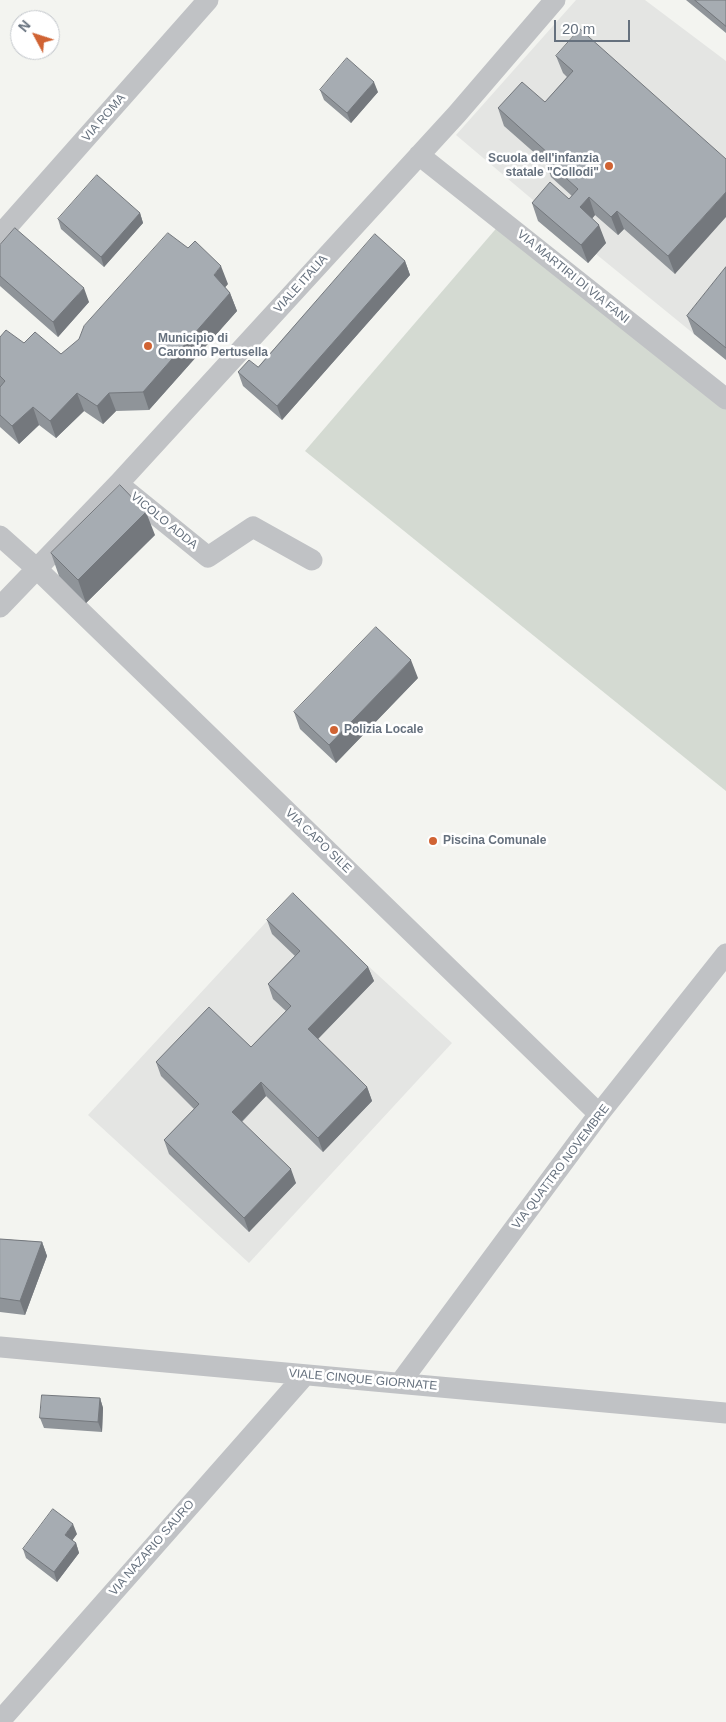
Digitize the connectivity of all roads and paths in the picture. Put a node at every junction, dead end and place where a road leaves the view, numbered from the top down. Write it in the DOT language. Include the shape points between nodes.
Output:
graph roads {
  1 [pos="208,0"];
  2 [pos="555,0"];
  3 [pos="419,155"];
  4 [pos="0,235"];
  5 [pos="726,399"];
  6 [pos="118,484"];
  7 [pos="0,536"];
  8 [pos="312,560"];
  9 [pos="37,568"];
  10 [pos="0,607"];
  11 [pos="726,954"];
  12 [pos="600,1114"];
  13 [pos="0,1347"];
  14 [pos="305,1375"];
  15 [pos="400,1383"];
  16 [pos="726,1413"];
  17 [pos="0,1721"];
  1 -- 4 [label="street, VIA ROMA"];
  2 -- 3 [label="street, VIALE ITALIA"];
  3 -- 5 [label="street, VIA MARTIRI DI VIA FANI"];
  3 -- 6 [label="street, VIALE ITALIA"];
  6 -- 8 [label="street, VICOLO ADDA" via="208,557 252,527"];
  6 -- 9 [label="street, VIALE ITALIA"];
  7 -- 9 [label="street, VIA CAPO SILE"];
  9 -- 10 [label="street, VIALE ITALIA"];
  9 -- 12 [label="street, VIA CAPO SILE"];
  11 -- 12 [label="street, VIA QUATTRO NOVEMBRE"];
  12 -- 15 [label="street, VIA QUATTRO NOVEMBRE"];
  13 -- 14 [label="street, VIALE CINQUE GIORNATE"];
  14 -- 15 [label="street, VIALE CINQUE GIORNATE"];
  14 -- 17 [label="street, VIA NAZARIO SAURO"];
  15 -- 16 [label="street, VIALE CINQUE GIORNATE"];
}
